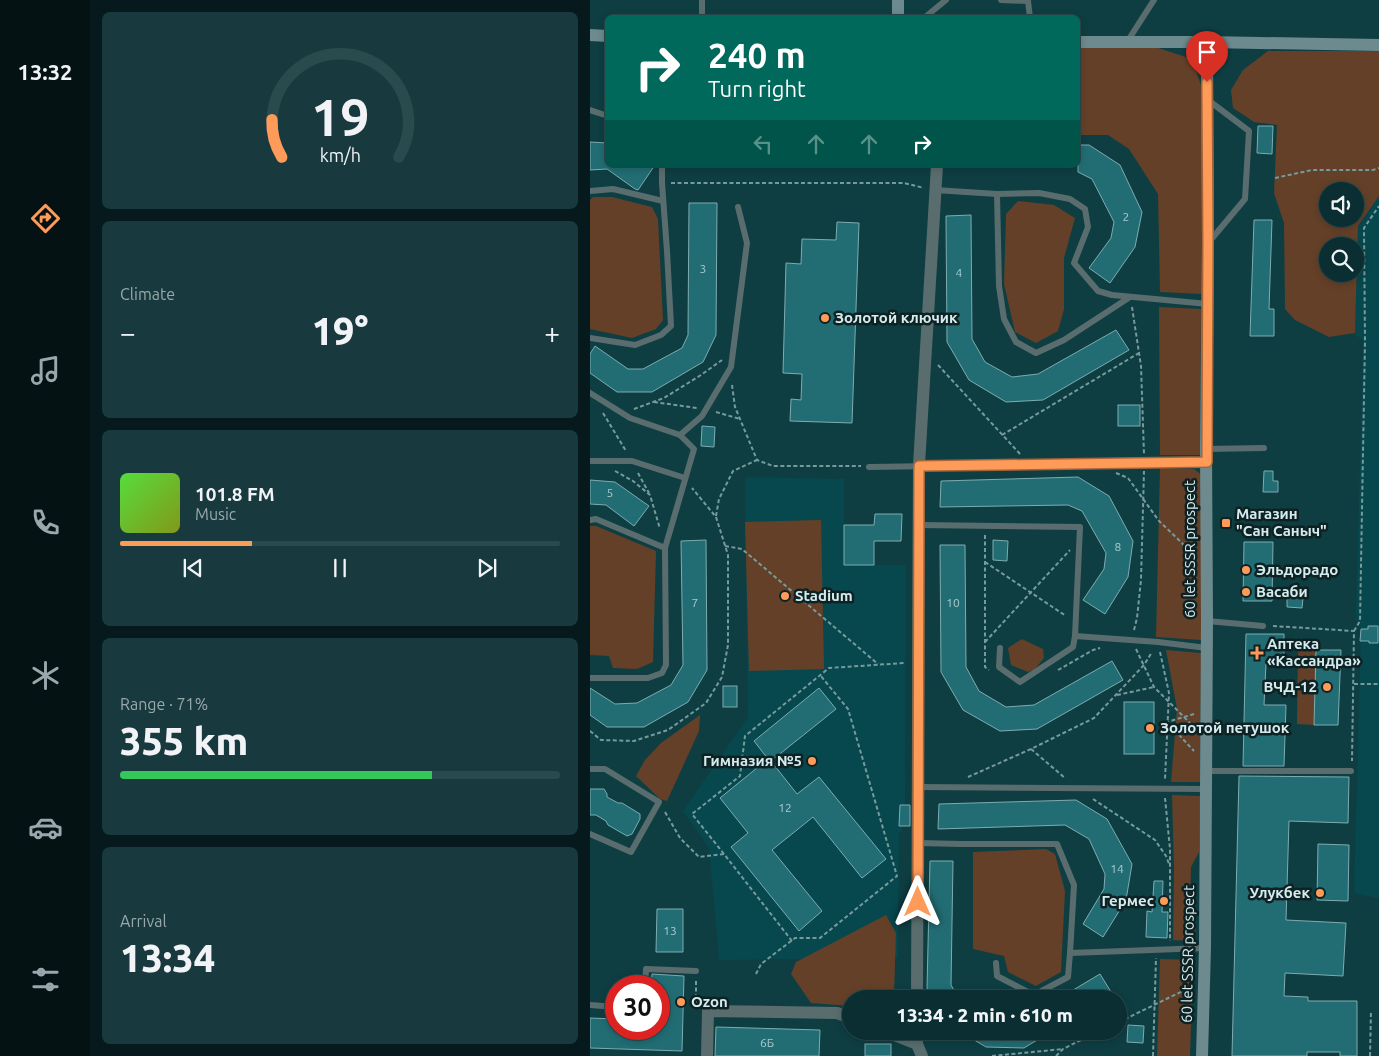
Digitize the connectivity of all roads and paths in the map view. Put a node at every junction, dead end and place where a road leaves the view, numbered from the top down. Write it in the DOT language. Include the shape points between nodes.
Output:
graph roads {
  1 [pos="702,0"];
  2 [pos="898,0"];
  3 [pos="946,0"];
  4 [pos="1001,0"];
  5 [pos="1154,0"];
  6 [pos="702,15"];
  7 [pos="898,15"];
  8 [pos="928,15"];
  9 [pos="1030,15"];
  10 [pos="590,35"];
  11 [pos="605,36"];
  12 [pos="1080,42"];
  13 [pos="1126,42"];
  14 [pos="1206,42"];
  15 [pos="1379,45"];
  16 [pos="1207,99"];
  17 [pos="590,110"];
  18 [pos="605,115"];
  19 [pos="662,167"];
  20 [pos="937,167"];
  21 [pos="1379,168"];
  22 [pos="1275,178"];
  23 [pos="662,183"];
  24 [pos="590,190"];
  25 [pos="935,190"];
  26 [pos="997,194"];
  27 [pos="663,201"];
  28 [pos="1379,206"];
  29 [pos="738,207"];
  30 [pos="1208,243"];
  31 [pos="1130,297"];
  32 [pos="1208,304"];
  33 [pos="590,338"];
  34 [pos="733,352"];
  35 [pos="926,352"];
  36 [pos="1139,353"];
  37 [pos="731,367"];
  38 [pos="592,394"];
  39 [pos="623,413"];
  40 [pos="680,435"];
  41 [pos="1002,435"];
  42 [pos="1264,448"];
  43 [pos="1206,456"];
  44 [pos="757,460"];
  45 [pos="590,461"];
  46 [pos="632,462"];
  47 [pos="1028,464"];
  48 [pos="869,466"];
  49 [pos="919,466"];
  50 [pos="615,471"];
  51 [pos="1115,472"];
  52 [pos="684,478"];
  53 [pos="650,495"];
  54 [pos="716,517"];
  55 [pos="590,520"];
  56 [pos="920,525"];
  57 [pos="985,526"];
  58 [pos="1079,539"];
  59 [pos="725,546"];
  60 [pos="665,548"];
  61 [pos="985,562"];
  62 [pos="1197,569"];
  63 [pos="1030,592"];
  64 [pos="1207,621"];
  65 [pos="1075,623"];
  66 [pos="1267,626"];
  67 [pos="1354,630"];
  68 [pos="1075,636"];
  69 [pos="1131,640"];
  70 [pos="985,642"];
  71 [pos="1158,642"];
  72 [pos="1000,648"];
  73 [pos="1102,648"];
  74 [pos="1206,648"];
  75 [pos="904,663"];
  76 [pos="879,665"];
  77 [pos="1144,665"];
  78 [pos="992,672"];
  79 [pos="1053,672"];
  80 [pos="820,676"];
  81 [pos="590,678"];
  82 [pos="1354,684"];
  83 [pos="1379,684"];
  84 [pos="1154,686"];
  85 [pos="1115,696"];
  86 [pos="1168,700"];
  87 [pos="1201,712"];
  88 [pos="1184,717"];
  89 [pos="1167,722"];
  90 [pos="1195,728"];
  91 [pos="590,732"];
  92 [pos="1031,749"];
  93 [pos="1194,751"];
  94 [pos="590,770"];
  95 [pos="1206,771"];
  96 [pos="1351,771"];
  97 [pos="918,787"];
  98 [pos="945,787"];
  99 [pos="1076,788"];
  100 [pos="1164,788"];
  101 [pos="1206,789"];
  102 [pos="659,802"];
  103 [pos="590,834"];
  104 [pos="918,843"];
  105 [pos="724,854"];
  106 [pos="1170,866"];
  107 [pos="792,941"];
  108 [pos="1205,948"];
  109 [pos="1156,950"];
  110 [pos="1170,950"];
  111 [pos="1070,953"];
  112 [pos="996,963"];
  113 [pos="696,971"];
  114 [pos="756,974"];
  115 [pos="646,975"];
  116 [pos="1194,986"];
  117 [pos="917,990"];
  118 [pos="1155,1004"];
  119 [pos="590,1005"];
  120 [pos="605,1006"];
  121 [pos="1371,1011"];
  122 [pos="842,1015"];
  123 [pos="1127,1018"];
  124 [pos="1081,1040"];
  125 [pos="1063,1049"];
  126 [pos="707,1056"];
  127 [pos="992,1056"];
  128 [pos="1056,1056"];
  129 [pos="1153,1056"];
  130 [pos="1202,1056"];
  131 [pos="1370,1056"];
  1 -- 6 [label="lane"];
  2 -- 7 [label="street"];
  3 -- 8 [label="lane"];
  4 -- 9 [label="lane" via="1028,1"];
  5 -- 13 [label="lane"];
  10 -- 11 [label="street"];
  12 -- 13 [label="street"];
  13 -- 14 [label="street"];
  14 -- 15 [label="street"];
  14 -- 16 [label="street, 60 let SSSR prospect"];
  16 -- 30 [label="street, 60 let SSSR prospect"];
  16 -- 30 [label="lane" via="1249,131 1245,200"];
  17 -- 18 [label="lane"];
  19 -- 23 [label="lane"];
  20 -- 25 [label="street"];
  21 -- 22 [label="path" via="1312,170"];
  23 -- 25 [label="path" via="904,183"];
  23 -- 27 [label="lane"];
  24 -- 27 [label="lane" via="613,189"];
  25 -- 26 [label="lane"];
  25 -- 35 [label="street"];
  26 -- 31 [label="lane" via="1039,193 1070,199 1085,209 1088,227 1074,263 1098,292"];
  26 -- 31 [label="lane" via="999,286 1004,319 1016,342 1036,353 1064,340"];
  27 -- 33 [label="lane" via="671,326 661,335 635,345"];
  28 -- 67 [label="path" via="1364,228 1361,610"];
  29 -- 34 [label="lane" via="747,243"];
  30 -- 32 [label="street, 60 let SSSR prospect"];
  31 -- 32 [label="lane"];
  32 -- 43 [label="street, 60 let SSSR prospect"];
  34 -- 37 [label="lane"];
  34 -- 39 [label="path" via="664,398"];
  35 -- 41 [label="path"];
  35 -- 49 [label="street"];
  36 -- 41 [label="path"];
  37 -- 40 [label="lane" via="702,416"];
  37 -- 44 [label="path" via="735,407"];
  38 -- 39 [label="lane"];
  38 -- 46 [label="path"];
  39 -- 40 [label="lane"];
  40 -- 52 [label="lane" via="694,450"];
  41 -- 47 [label="path"];
  42 -- 43 [label="lane"];
  43 -- 47 [label="lane"];
  43 -- 64 [label="street, 60 let SSSR prospect"];
  44 -- 48 [label="path" via="773,466"];
  44 -- 54 [label="path" via="733,471 719,500"];
  45 -- 46 [label="lane"];
  46 -- 52 [label="lane"];
  46 -- 53 [label="path"];
  47 -- 49 [label="lane"];
  48 -- 49 [label="lane"];
  49 -- 56 [label="street"];
  50 -- 53 [label="path" via="633,480"];
  51 -- 62 [label="path" via="1128,478 1159,521 1183,544"];
  52 -- 54 [label="path"];
  52 -- 60 [label="lane"];
  53 -- 60 [label="path"];
  54 -- 59 [label="path"];
  55 -- 60 [label="lane"];
  56 -- 57 [label="lane"];
  56 -- 97 [label="street"];
  57 -- 58 [label="lane" via="1080,527"];
  57 -- 61 [label="path"];
  58 -- 63 [label="path"];
  58 -- 65 [label="lane"];
  59 -- 76 [label="path" via="742,549"];
  59 -- 91 [label="path" via="728,555 728,645 722,677 706,703 668,730 634,741 601,740"];
  60 -- 81 [label="lane" via="666,665 662,673 648,678"];
  61 -- 63 [label="path"];
  61 -- 70 [label="path"];
  63 -- 65 [label="path"];
  63 -- 70 [label="path"];
  64 -- 66 [label="lane"];
  64 -- 74 [label="street, 60 let SSSR prospect"];
  65 -- 68 [label="lane"];
  66 -- 67 [label="path"];
  67 -- 82 [label="path"];
  68 -- 69 [label="lane"];
  68 -- 72 [label="lane" via="1073,647 1020,682 999,667"];
  69 -- 71 [label="lane"];
  69 -- 77 [label="path"];
  70 -- 78 [label="path" via="985,667"];
  71 -- 74 [label="lane"];
  71 -- 77 [label="path"];
  71 -- 86 [label="path"];
  73 -- 79 [label="path"];
  74 -- 95 [label="street, 60 let SSSR prospect"];
  75 -- 76 [label="path"];
  76 -- 80 [label="path" via="829,668"];
  77 -- 84 [label="path"];
  77 -- 85 [label="path"];
  80 -- 105 [label="path" via="744,736 740,776 692,814"];
  80 -- 107 [label="path" via="848,709 897,876 820,938 795,938"];
  82 -- 83 [label="path"];
  82 -- 96 [label="path"];
  84 -- 85 [label="path"];
  84 -- 86 [label="path"];
  85 -- 92 [label="path" via="1094,718"];
  86 -- 88 [label="path"];
  86 -- 89 [label="path"];
  87 -- 88 [label="path"];
  88 -- 89 [label="path"];
  88 -- 90 [label="path"];
  89 -- 93 [label="path"];
  89 -- 100 [label="path"];
  92 -- 98 [label="path"];
  92 -- 99 [label="path"];
  94 -- 102 [label="lane" via="605,769"];
  95 -- 96 [label="lane"];
  95 -- 101 [label="street, 60 let SSSR prospect"];
  97 -- 98 [label="lane"];
  97 -- 104 [label="street"];
  98 -- 99 [label="lane"];
  99 -- 100 [label="lane"];
  99 -- 106 [label="path" via="1155,840"];
  100 -- 101 [label="lane"];
  100 -- 106 [label="path"];
  101 -- 108 [label="street, 60 let SSSR prospect"];
  102 -- 103 [label="lane" via="632,852"];
  102 -- 105 [label="path" via="680,838 699,857"];
  104 -- 111 [label="lane" via="1057,844 1074,884"];
  104 -- 117 [label="street"];
  105 -- 107 [label="path"];
  106 -- 110 [label="path"];
  107 -- 114 [label="path" via="762,964"];
  108 -- 110 [label="lane"];
  108 -- 130 [label="street, 60 let SSSR prospect"];
  109 -- 110 [label="lane"];
  109 -- 111 [label="lane"];
  109 -- 118 [label="path"];
  111 -- 112 [label="lane" via="1068,977 1034,995 997,976"];
  113 -- 115 [label="lane" via="646,969"];
  116 -- 118 [label="path"];
  118 -- 123 [label="path"];
  118 -- 129 [label="path"];
  119 -- 120 [label="lane"];
  121 -- 131 [label="path"];
  122 -- 126 [label="street" via="708,1011"];
  124 -- 125 [label="path"];
  125 -- 127 [label="path"];
  125 -- 128 [label="path"];
}
